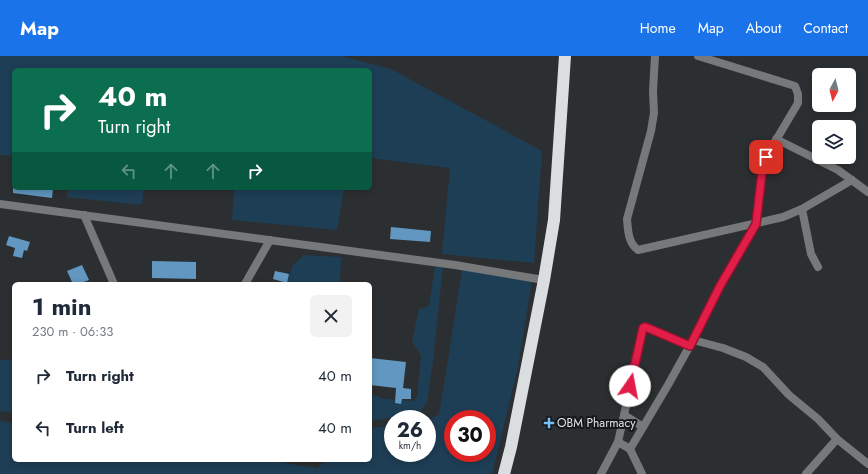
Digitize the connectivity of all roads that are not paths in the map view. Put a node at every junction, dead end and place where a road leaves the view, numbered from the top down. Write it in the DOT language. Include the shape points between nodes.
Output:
graph roads {
  1 [pos="565,56"];
  2 [pos="655,56"];
  3 [pos="698,56"];
  4 [pos="776,140"];
  5 [pos="852,180"];
  6 [pos="868,192"];
  7 [pos="0,204"];
  8 [pos="802,208"];
  9 [pos="84,215"];
  10 [pos="756,224"];
  11 [pos="270,240"];
  12 [pos="818,267"];
  13 [pos="544,280"];
  14 [pos="113,282"];
  15 [pos="246,282"];
  16 [pos="691,343"];
  17 [pos="624,415"];
  18 [pos="643,427"];
  19 [pos="838,439"];
  20 [pos="618,442"];
  21 [pos="630,449"];
  22 [pos="868,464"];
  23 [pos="504,474"];
  24 [pos="601,474"];
  25 [pos="642,474"];
  26 [pos="806,474"];
  1 -- 13 [label="highway" via="554,220"];
  2 -- 10 [label="street" via="654,113 651,131 627,219 628,233 635,248 638,250"];
  3 -- 4 [label="street" via="795,86 798,104"];
  4 -- 5 [label="street" via="838,170"];
  4 -- 10 [label="street" via="763,164"];
  5 -- 6 [label="street"];
  5 -- 8 [label="street"];
  7 -- 9 [label="street"];
  8 -- 10 [label="street" via="783,217"];
  8 -- 12 [label="street" via="811,254"];
  9 -- 11 [label="street"];
  9 -- 14 [label="street"];
  10 -- 16 [label="street"];
  11 -- 13 [label="street"];
  11 -- 15 [label="street"];
  13 -- 23 [label="highway"];
  16 -- 17 [label="street" via="643,328"];
  16 -- 18 [label="street"];
  16 -- 19 [label="street" via="723,348 763,367 789,395"];
  17 -- 18 [label="street"];
  17 -- 20 [label="street"];
  18 -- 21 [label="street"];
  19 -- 22 [label="street"];
  19 -- 26 [label="street"];
  20 -- 21 [label="street"];
  20 -- 24 [label="street"];
  21 -- 25 [label="street"];
}
